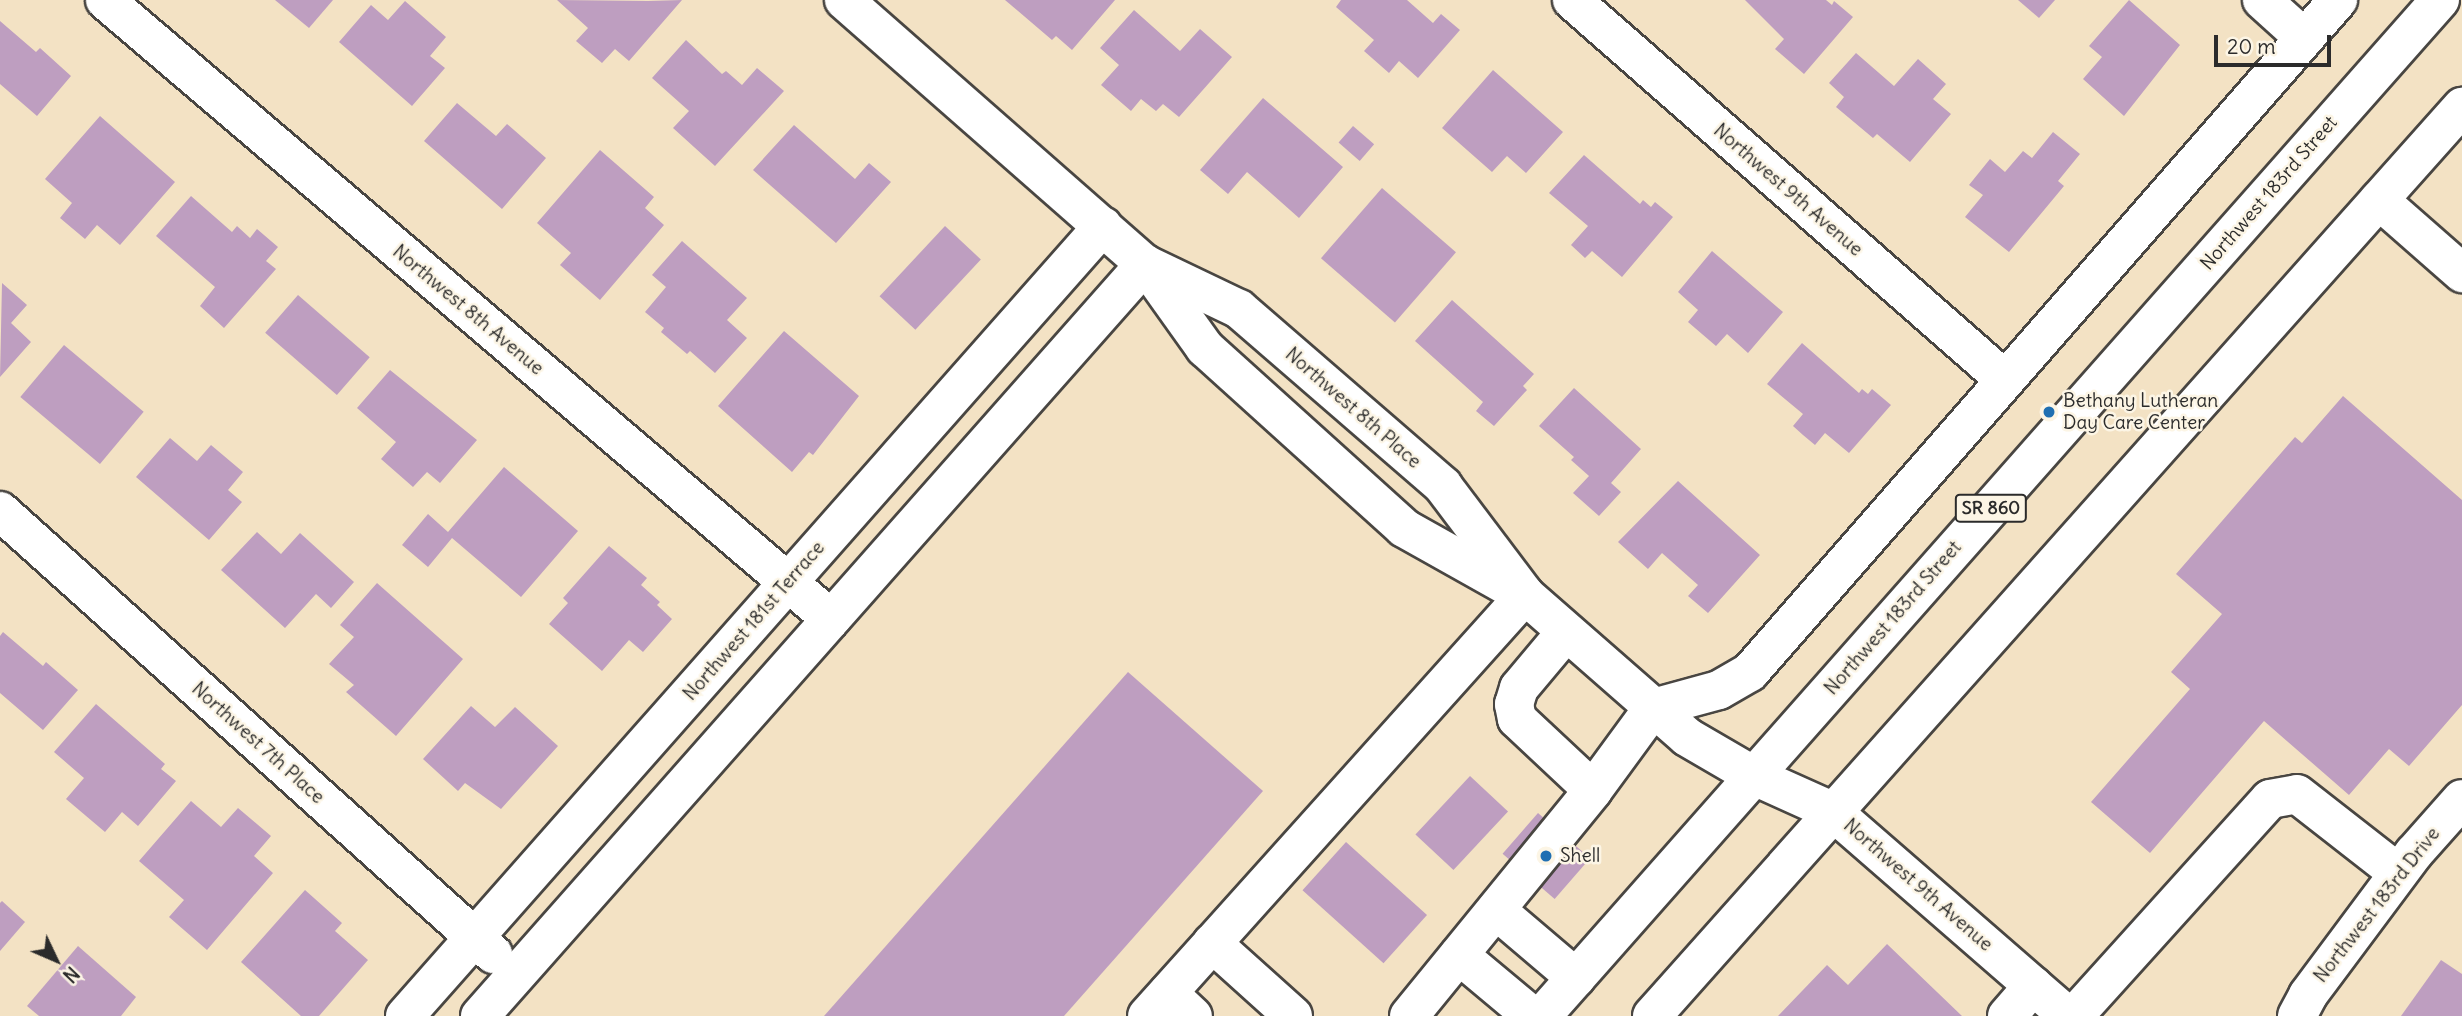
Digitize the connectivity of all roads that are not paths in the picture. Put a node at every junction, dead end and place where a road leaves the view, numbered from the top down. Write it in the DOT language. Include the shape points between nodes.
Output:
graph roads {
  1 [pos="105,0"];
  2 [pos="844,0"];
  3 [pos="1572,0"];
  4 [pos="2262,0"];
  5 [pos="2338,0"];
  6 [pos="2440,0"];
  7 [pos="2304,38"];
  8 [pos="2462,107"];
  9 [pos="2379,200"];
  10 [pos="1102,226"];
  11 [pos="1145,264"];
  12 [pos="2462,272"];
  13 [pos="2004,379"];
  14 [pos="0,511"];
  15 [pos="788,582"];
  16 [pos="1525,596"];
  17 [pos="831,619"];
  18 [pos="1566,632"];
  19 [pos="1653,708"];
  20 [pos="1754,776"];
  21 [pos="1593,790"];
  22 [pos="2462,799"];
  23 [pos="1832,811"];
  24 [pos="2398,873"];
  25 [pos="1496,910"];
  26 [pos="475,938"];
  27 [pos="1212,943"];
  28 [pos="1459,956"];
  29 [pos="517,975"];
  30 [pos="1576,978"];
  31 [pos="2033,986"];
  32 [pos="1169,1008"];
  33 [pos="405,1016"];
  34 [pos="480,1016"];
  35 [pos="1293,1016"];
  36 [pos="1409,1016"];
  37 [pos="1532,1016"];
  38 [pos="1542,1016"];
  39 [pos="1652,1016"];
  40 [pos="2007,1016"];
  41 [pos="2068,1016"];
  42 [pos="2074,1016"];
  43 [pos="2297,1016"];
  1 -- 15 [label="street, Northwest 8th Avenue"];
  2 -- 10 [label="street, Northwest 8th Place"];
  3 -- 13 [label="street, Northwest 9th Avenue"];
  4 -- 7 [label="street"];
  5 -- 7 [label="street"];
  6 -- 20 [label="street, Northwest 183rd Street / SR 860"];
  7 -- 13 [label="street"];
  8 -- 9 [label="street"];
  9 -- 12 [label="street"];
  9 -- 23 [label="street"];
  10 -- 11 [label="street, Northwest 8th Place"];
  10 -- 15 [label="street, Northwest 181st Terrace"];
  11 -- 16 [label="street, Northwest 8th Place" via="1205,348 1404,528"];
  11 -- 16 [label="street, Northwest 8th Place" via="1239,309 1443,486"];
  11 -- 17 [label="street"];
  13 -- 19 [label="street" via="1750,671 1718,690"];
  14 -- 26 [label="street, Northwest 7th Place"];
  15 -- 17 [label="street, Northwest 8th Avenue"];
  15 -- 26 [label="street, Northwest 181st Terrace"];
  16 -- 18 [label="street, Northwest 8th Place"];
  16 -- 27 [label="street"];
  17 -- 29 [label="street"];
  18 -- 19 [label="street, Northwest 8th Place"];
  18 -- 21 [label="street" via="1519,688 1514,704 1517,719"];
  19 -- 20 [label="street, Northwest 8th Place" via="1687,737"];
  19 -- 21 [label="street"];
  20 -- 23 [label="street, Northwest 9th Avenue"];
  20 -- 30 [label="street, Northwest 183rd Street / SR 860"];
  21 -- 25 [label="street"];
  22 -- 24 [label="street, Northwest 183rd Drive"];
  23 -- 31 [label="street, Northwest 9th Avenue"];
  23 -- 39 [label="street"];
  24 -- 42 [label="street" via="2297,794 2270,799"];
  24 -- 43 [label="street, Northwest 183rd Drive"];
  25 -- 28 [label="street"];
  25 -- 30 [label="street"];
  26 -- 29 [label="street, Northwest 7th Place"];
  26 -- 33 [label="street, Northwest 181st Terrace"];
  27 -- 32 [label="street"];
  27 -- 35 [label="street"];
  28 -- 36 [label="street"];
  28 -- 37 [label="street"];
  29 -- 34 [label="street"];
  30 -- 38 [label="street, Northwest 183rd Street / SR 860"];
  31 -- 40 [label="street"];
  31 -- 41 [label="street, Northwest 9th Avenue"];
}
